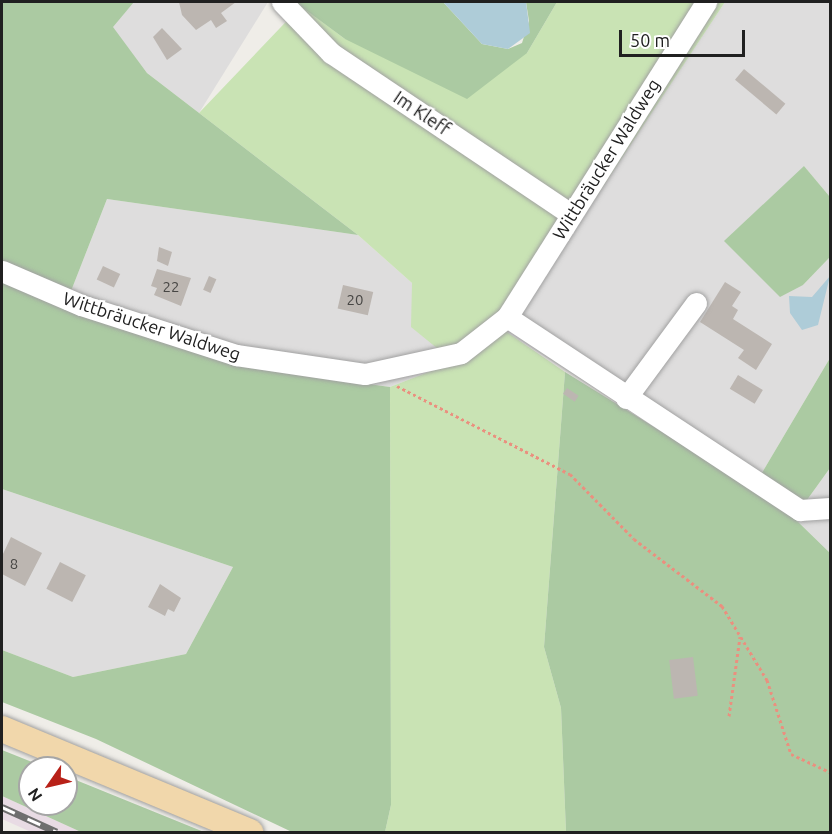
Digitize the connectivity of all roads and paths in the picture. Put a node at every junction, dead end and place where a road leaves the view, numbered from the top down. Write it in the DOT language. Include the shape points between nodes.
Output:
graph roads {
  1 [pos="282,2"];
  2 [pos="706,2"];
  3 [pos="571,214"];
  4 [pos="2,271"];
  5 [pos="696,303"];
  6 [pos="507,317"];
  7 [pos="380,371"];
  8 [pos="626,398"];
  9 [pos="831,508"];
  10 [pos="740,635"];
  11 [pos="729,716"];
  12 [pos="2,729"];
  13 [pos="831,772"];
  14 [pos="250,832"];
  1 -- 3 [label="street, Im Kleff" via="331,53"];
  2 -- 3 [label="street, Wittbräucker Waldweg"];
  3 -- 6 [label="street, Wittbräucker Waldweg"];
  4 -- 7 [label="street, Wittbräucker Waldweg" via="81,305 236,355 365,374"];
  5 -- 8 [label="street"];
  6 -- 7 [label="street, Wittbräucker Waldweg" via="461,353"];
  6 -- 8 [label="street"];
  7 -- 10 [label="path" via="408,395 570,474 634,539 722,606"];
  8 -- 9 [label="street" via="800,510"];
  10 -- 11 [label="path"];
  10 -- 13 [label="path" via="767,680 791,754"];
  12 -- 14 [label="main road"];
}
